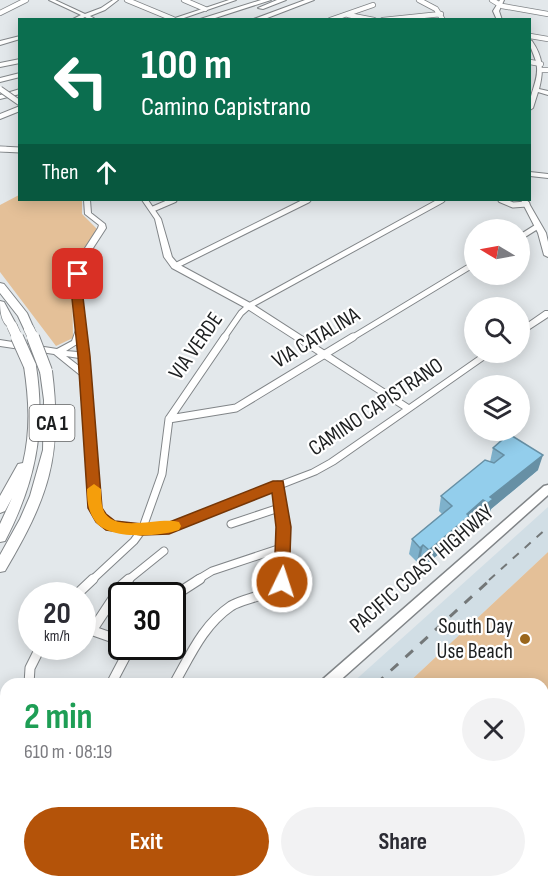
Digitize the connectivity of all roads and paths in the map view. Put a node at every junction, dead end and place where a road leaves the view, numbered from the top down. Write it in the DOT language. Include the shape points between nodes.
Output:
graph roads {
  1 [pos="26,0"];
  2 [pos="51,0"];
  3 [pos="116,0"];
  4 [pos="127,0"];
  5 [pos="184,0"];
  6 [pos="234,0"];
  7 [pos="268,0"];
  8 [pos="283,0"];
  9 [pos="310,0"];
  10 [pos="419,0"];
  11 [pos="492,0"];
  12 [pos="500,2"];
  13 [pos="372,5"];
  14 [pos="205,9"];
  15 [pos="0,13"];
  16 [pos="441,14"];
  17 [pos="548,14"];
  18 [pos="86,15"];
  19 [pos="348,15"];
  20 [pos="78,18"];
  21 [pos="91,18"];
  22 [pos="170,18"];
  23 [pos="175,18"];
  24 [pos="207,18"];
  25 [pos="234,18"];
  26 [pos="260,18"];
  27 [pos="337,18"];
  28 [pos="364,18"];
  29 [pos="402,18"];
  30 [pos="442,18"];
  31 [pos="499,18"];
  32 [pos="531,36"];
  33 [pos="18,38"];
  34 [pos="548,39"];
  35 [pos="531,43"];
  36 [pos="0,44"];
  37 [pos="18,61"];
  38 [pos="0,65"];
  39 [pos="544,68"];
  40 [pos="18,70"];
  41 [pos="0,74"];
  42 [pos="18,76"];
  43 [pos="0,80"];
  44 [pos="0,89"];
  45 [pos="536,90"];
  46 [pos="18,92"];
  47 [pos="548,93"];
  48 [pos="0,97"];
  49 [pos="18,101"];
  50 [pos="18,102"];
  51 [pos="531,102"];
  52 [pos="0,107"];
  53 [pos="18,109"];
  54 [pos="0,117"];
  55 [pos="0,149"];
  56 [pos="18,150"];
  57 [pos="87,201"];
  58 [pos="146,201"];
  59 [pos="172,201"];
  60 [pos="306,201"];
  61 [pos="440,201"];
  62 [pos="503,201"];
  63 [pos="525,202"];
  64 [pos="513,205"];
  65 [pos="153,209"];
  66 [pos="532,214"];
  67 [pos="538,226"];
  68 [pos="530,231"];
  69 [pos="548,255"];
  70 [pos="175,266"];
  71 [pos="464,270"];
  72 [pos="0,286"];
  73 [pos="0,304"];
  74 [pos="247,308"];
  75 [pos="0,314"];
  76 [pos="548,314"];
  77 [pos="12,326"];
  78 [pos="530,326"];
  79 [pos="80,330"];
  80 [pos="0,343"];
  81 [pos="57,352"];
  82 [pos="323,355"];
  83 [pos="84,356"];
  84 [pos="475,363"];
  85 [pos="86,375"];
  86 [pos="409,409"];
  87 [pos="169,419"];
  88 [pos="33,448"];
  89 [pos="45,475"];
  90 [pos="278,485"];
  91 [pos="548,489"];
  92 [pos="282,507"];
  93 [pos="0,508"];
  94 [pos="231,524"];
  95 [pos="142,530"];
  96 [pos="0,537"];
  97 [pos="284,548"];
  98 [pos="164,551"];
  99 [pos="0,567"];
  100 [pos="0,580"];
  101 [pos="90,582"];
  102 [pos="186,588"];
  103 [pos="96,624"];
  104 [pos="34,660"];
  105 [pos="123,660"];
  106 [pos="29,678"];
  107 [pos="114,678"];
  108 [pos="177,678"];
  109 [pos="334,678"];
  1 -- 15 [label="street"];
  2 -- 18 [label="main road"];
  3 -- 18 [label="main road"];
  4 -- 22 [label="street"];
  5 -- 14 [label="street"];
  6 -- 14 [label="main road"];
  7 -- 24 [label="highway"];
  8 -- 25 [label="highway"];
  9 -- 26 [label="highway"];
  10 -- 16 [label="street"];
  11 -- 12 [label="street"];
  12 -- 17 [label="street"];
  12 -- 31 [label="main road"];
  13 -- 19 [label="street"];
  14 -- 23 [label="main road"];
  16 -- 29 [label="street"];
  16 -- 30 [label="street"];
  18 -- 20 [label="main road"];
  18 -- 21 [label="main road"];
  19 -- 27 [label="street"];
  19 -- 28 [label="street"];
  32 -- 34 [label="street"];
  33 -- 36 [label="main road"];
  35 -- 39 [label="main road"];
  37 -- 38 [label="main road"];
  39 -- 45 [label="main road"];
  40 -- 41 [label="highway"];
  42 -- 43 [label="highway"];
  44 -- 49 [label="main road, bridge"];
  45 -- 47 [label="main road"];
  45 -- 51 [label="main road"];
  46 -- 48 [label="highway"];
  50 -- 52 [label="highway"];
  53 -- 54 [label="highway"];
  55 -- 56 [label="street"];
  57 -- 79 [label="main road, CAMINO CAPISTRANO" via="88,214 102,228 80,262"];
  58 -- 65 [label="main road"];
  59 -- 65 [label="street"];
  60 -- 70 [label="street"];
  61 -- 74 [label="street, VIA VERDE"];
  62 -- 64 [label="street"];
  63 -- 64 [label="street"];
  63 -- 66 [label="main road"];
  64 -- 66 [label="street"];
  65 -- 70 [label="main road" via="168,257"];
  66 -- 67 [label="main road"];
  67 -- 68 [label="street"];
  67 -- 69 [label="main road"];
  70 -- 74 [label="main road"];
  71 -- 82 [label="street, VIA CATALINA"];
  72 -- 89 [label="highway, CA 1, bridge" via="23,315 44,361 52,410"];
  73 -- 77 [label="highway, CA 1"];
  74 -- 82 [label="main road"];
  74 -- 87 [label="street, VIA VERDE"];
  75 -- 77 [label="highway"];
  76 -- 78 [label="main road"];
  77 -- 88 [label="highway, CA 1, bridge" via="30,366 36,408"];
  79 -- 81 [label="main road" via="75,342"];
  79 -- 83 [label="main road, CAMINO CAPISTRANO"];
  80 -- 81 [label="main road"];
  81 -- 83 [label="main road"];
  81 -- 85 [label="main road"];
  82 -- 86 [label="main road"];
  82 -- 87 [label="street, VIA CATALINA" via="236,408"];
  83 -- 85 [label="main road, CAMINO CAPISTRANO"];
  84 -- 86 [label="main road, CAMINO CAPISTRANO"];
  85 -- 95 [label="main road, CAMINO CAPISTRANO" via="95,508 112,526"];
  86 -- 90 [label="main road, CAMINO CAPISTRANO" via="332,462"];
  87 -- 95 [label="street, VIA VERDE" via="162,474"];
  88 -- 93 [label="highway"];
  88 -- 96 [label="highway, CA 1" via="14,508"];
  89 -- 99 [label="highway, CA 1"];
  89 -- 100 [label="highway" via="17,552"];
  90 -- 92 [label="street"];
  90 -- 95 [label="main road, CAMINO CAPISTRANO" via="169,528"];
  91 -- 109 [label="main road, PACIFIC COAST HIGHWAY"];
  92 -- 94 [label="street"];
  92 -- 97 [label="street"];
  95 -- 101 [label="street, VIA VERDE"];
  97 -- 102 [label="street" via="212,571"];
  97 -- 108 [label="street" via="282,582 231,606 202,632"];
  98 -- 103 [label="street" via="122,585"];
  104 -- 106 [label="street"];
  105 -- 107 [label="street"];
}
